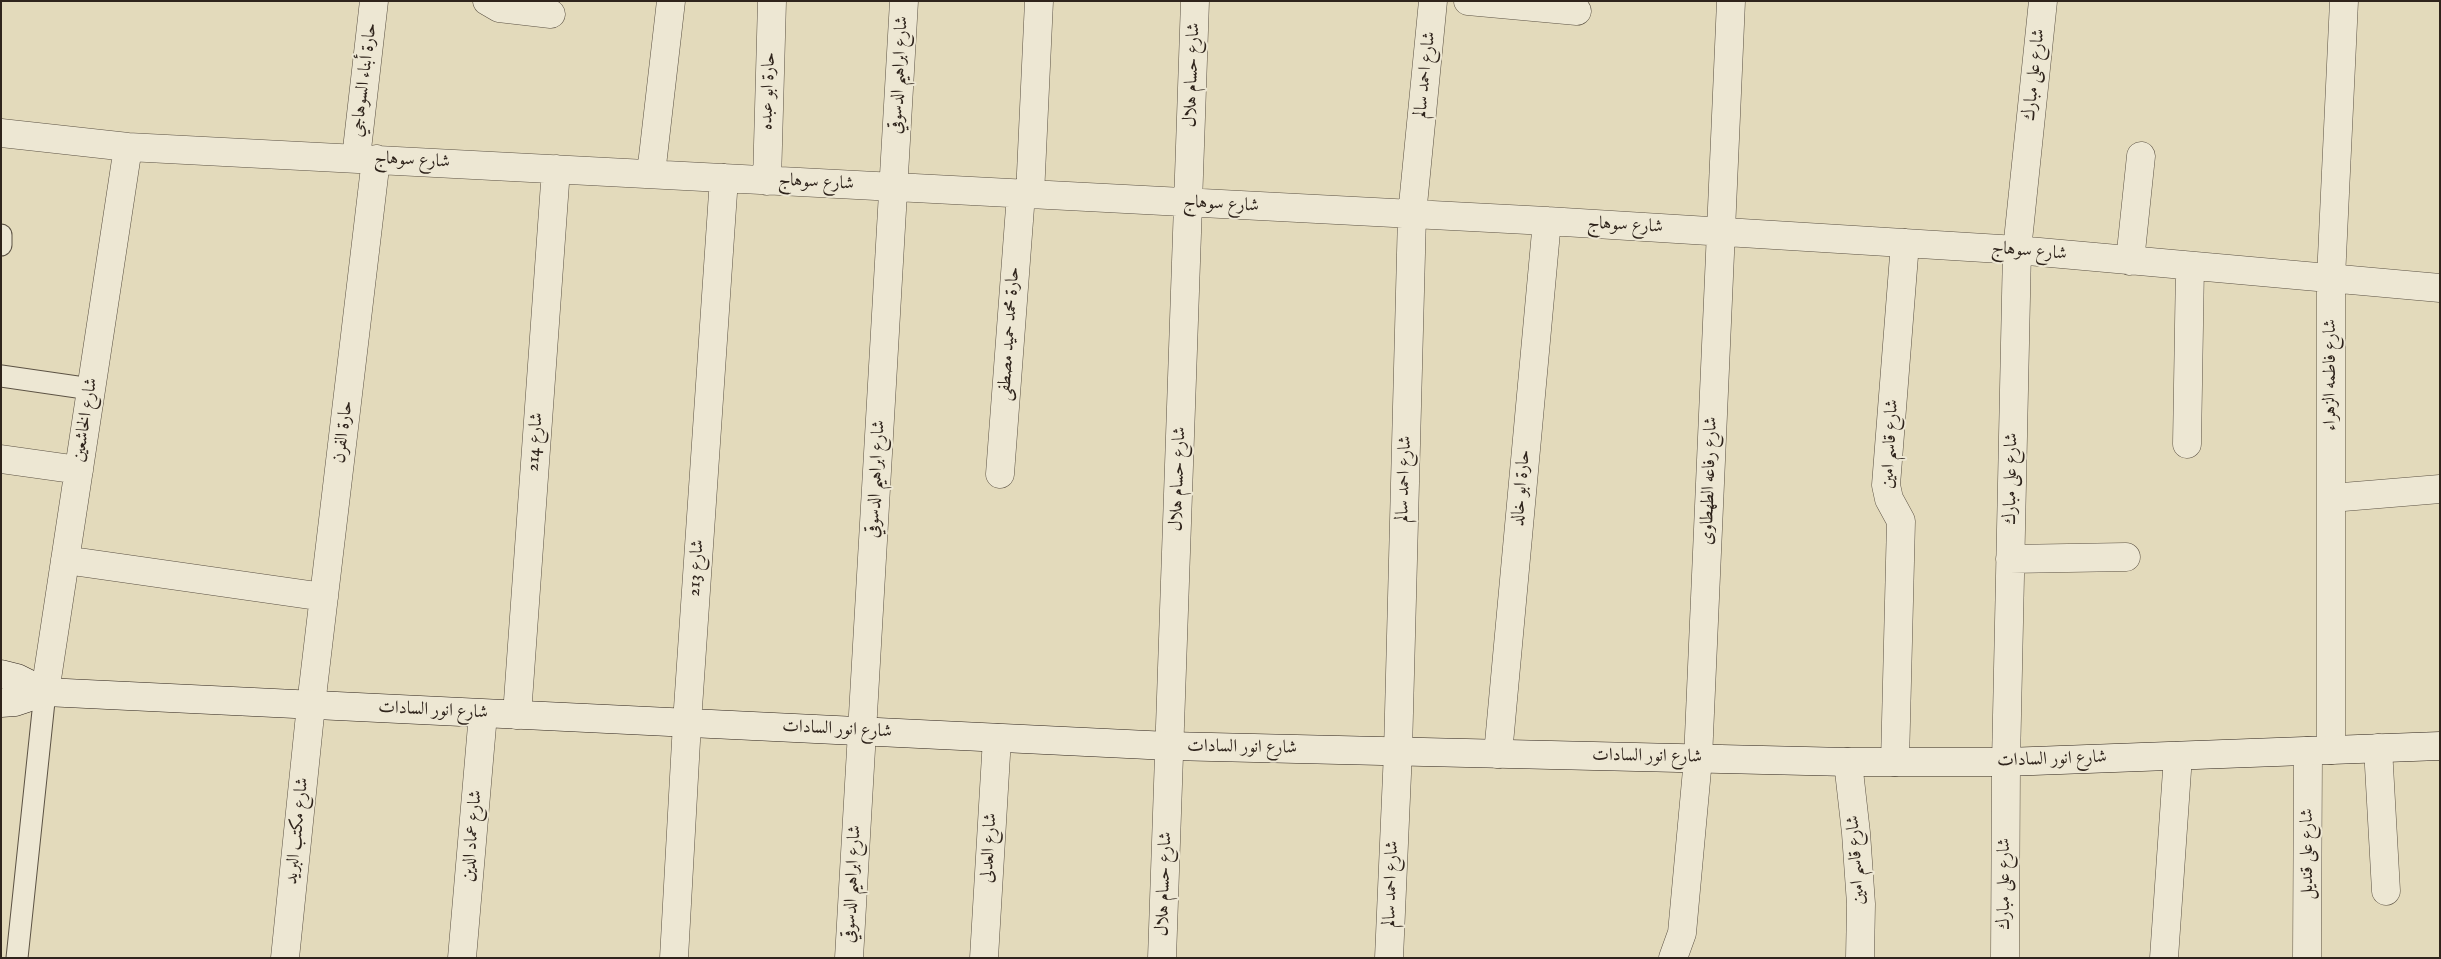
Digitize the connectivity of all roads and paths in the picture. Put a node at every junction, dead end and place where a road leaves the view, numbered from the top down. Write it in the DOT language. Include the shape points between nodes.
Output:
graph roads {
  1 [pos="374,1"];
  2 [pos="487,1"];
  3 [pos="671,1"];
  4 [pos="772,1"];
  5 [pos="904,1"];
  6 [pos="1039,1"];
  7 [pos="1195,1"];
  8 [pos="1433,1"];
  9 [pos="1468,1"];
  10 [pos="1731,1"];
  11 [pos="2043,1"];
  12 [pos="2344,1"];
  13 [pos="1577,11"];
  14 [pos="552,14"];
  15 [pos="1,133"];
  16 [pos="128,147"];
  17 [pos="2141,156"];
  18 [pos="366,159"];
  19 [pos="556,169"];
  20 [pos="651,174"];
  21 [pos="724,178"];
  22 [pos="767,180"];
  23 [pos="894,187"];
  24 [pos="1025,195"];
  25 [pos="1188,203"];
  26 [pos="1412,215"];
  27 [pos="1546,221"];
  28 [pos="1721,232"];
  29 [pos="1,235"];
  30 [pos="1905,243"];
  31 [pos="1,245"];
  32 [pos="2017,250"];
  33 [pos="2130,261"];
  34 [pos="2190,266"];
  35 [pos="2331,278"];
  36 [pos="2440,288"];
  37 [pos="1,376"];
  38 [pos="91,389"];
  39 [pos="2187,444"];
  40 [pos="1,459"];
  41 [pos="79,470"];
  42 [pos="1000,474"];
  43 [pos="2440,489"];
  44 [pos="2331,498"];
  45 [pos="2126,557"];
  46 [pos="65,560"];
  47 [pos="2010,560"];
  48 [pos="324,597"];
  49 [pos="1,674"];
  50 [pos="45,692"];
  51 [pos="1,703"];
  52 [pos="311,705"];
  53 [pos="483,714"];
  54 [pos="517,715"];
  55 [pos="687,723"];
  56 [pos="862,731"];
  57 [pos="997,738"];
  58 [pos="1169,746"];
  59 [pos="2440,746"];
  60 [pos="2378,748"];
  61 [pos="2320,750"];
  62 [pos="1398,751"];
  63 [pos="1498,754"];
  64 [pos="2178,756"];
  65 [pos="1698,758"];
  66 [pos="1848,762"];
  67 [pos="1895,762"];
  68 [pos="2006,762"];
  69 [pos="2386,891"];
  70 [pos="16,958"];
  71 [pos="285,958"];
  72 [pos="462,958"];
  73 [pos="674,958"];
  74 [pos="849,958"];
  75 [pos="984,958"];
  76 [pos="1162,958"];
  77 [pos="1389,958"];
  78 [pos="1673,958"];
  79 [pos="1860,958"];
  80 [pos="2005,958"];
  81 [pos="2164,958"];
  82 [pos="2307,958"];
  1 -- 18 [label="street, حارة أبناء السوهاجي"];
  2 -- 14 [label="street" via="499,8"];
  3 -- 20 [label="street"];
  4 -- 22 [label="street, حارة ابو عبده"];
  5 -- 23 [label="street, شارع ابراهيم الدسوقي"];
  6 -- 24 [label="street, حارة محمد حميد مصطفى"];
  7 -- 25 [label="street, شارع حسام هلال"];
  8 -- 26 [label="street, شارع احمد سالم"];
  9 -- 13 [label="street"];
  10 -- 28 [label="street, شارع رفاعه الطهطاوى"];
  11 -- 32 [label="street, شارع على مبارك"];
  12 -- 35 [label="street, شارع فاطمه الزهراء"];
  15 -- 16 [label="street, شارع سوهاج"];
  16 -- 18 [label="street, شارع سوهاج"];
  16 -- 38 [label="street, شارع الخاشعين"];
  17 -- 33 [label="street"];
  18 -- 19 [label="street, شارع سوهاج"];
  18 -- 48 [label="street, حارة الفرن"];
  19 -- 20 [label="street, شارع سوهاج"];
  19 -- 54 [label="street, شارع 214"];
  20 -- 21 [label="street, شارع سوهاج"];
  21 -- 22 [label="street, شارع سوهاج"];
  21 -- 55 [label="street, شارع 213"];
  22 -- 23 [label="street, شارع سوهاج"];
  23 -- 24 [label="street, شارع سوهاج"];
  23 -- 56 [label="street, شارع ابراهيم الدسوقي"];
  24 -- 25 [label="street, شارع سوهاج"];
  24 -- 42 [label="street, حارة محمد حميد مصطفى"];
  25 -- 26 [label="street, شارع سوهاج"];
  25 -- 58 [label="street, شارع حسام هلال"];
  26 -- 27 [label="street, شارع سوهاج"];
  26 -- 62 [label="street, شارع احمد سالم"];
  27 -- 28 [label="street, شارع سوهاج"];
  27 -- 63 [label="street, حارة ابو خالد"];
  28 -- 30 [label="street, شارع سوهاج"];
  28 -- 65 [label="street, شارع رفاعه الطهطاوى"];
  29 -- 31 [label="lane"];
  30 -- 32 [label="street, شارع سوهاج"];
  30 -- 67 [label="street, شارع قاسم امين" via="1886,485 1889,499 1901,521"];
  32 -- 33 [label="street, شارع سوهاج"];
  32 -- 47 [label="street, شارع على مبارك"];
  33 -- 34 [label="street, شارع سوهاج"];
  34 -- 35 [label="street, شارع سوهاج"];
  34 -- 39 [label="street"];
  35 -- 36 [label="street, شارع سوهاج"];
  35 -- 44 [label="street, شارع فاطمه الزهراء"];
  37 -- 38 [label="lane"];
  38 -- 41 [label="street, شارع الخاشعين"];
  40 -- 41 [label="street"];
  41 -- 46 [label="street, شارع الخاشعين"];
  43 -- 44 [label="street"];
  44 -- 61 [label="street, شارع فاطمه الزهراء"];
  45 -- 47 [label="street"];
  46 -- 48 [label="street"];
  46 -- 50 [label="street, شارع الخاشعين"];
  47 -- 68 [label="street, شارع على مبارك"];
  48 -- 52 [label="street, حارة الفرن"];
  49 -- 50 [label="street, شارع انور السادات"];
  50 -- 51 [label="street, شارع انور السادات"];
  50 -- 52 [label="street, شارع انور السادات"];
  50 -- 70 [label="lane"];
  52 -- 53 [label="street, شارع انور السادات"];
  52 -- 71 [label="street, شارع مكتب البريد"];
  53 -- 54 [label="street, شارع انور السادات"];
  53 -- 72 [label="street, شارع عماد الدين"];
  54 -- 55 [label="street, شارع انور السادات"];
  55 -- 56 [label="street, شارع انور السادات"];
  55 -- 73 [label="street, شارع 213"];
  56 -- 57 [label="street, شارع انور السادات"];
  56 -- 74 [label="street, شارع ابراهيم الدسوقي"];
  57 -- 58 [label="street, شارع انور السادات"];
  57 -- 75 [label="street, شارع العدلى"];
  58 -- 62 [label="street, شارع انور السادات"];
  58 -- 76 [label="street, شارع حسام هلال"];
  59 -- 60 [label="street, شارع انور السادات"];
  60 -- 61 [label="street, شارع انور السادات"];
  60 -- 69 [label="street"];
  61 -- 64 [label="street, شارع انور السادات"];
  61 -- 82 [label="street, شارع على قنديل"];
  62 -- 63 [label="street, شارع انور السادات"];
  62 -- 77 [label="street, شارع احمد سالم"];
  63 -- 65 [label="street, شارع انور السادات"];
  64 -- 68 [label="street, شارع انور السادات"];
  64 -- 81 [label="street"];
  65 -- 66 [label="street, شارع انور السادات"];
  65 -- 78 [label="street, شارع رفاعه الطهطاوى" via="1682,932"];
  66 -- 67 [label="street, شارع انور السادات"];
  66 -- 79 [label="street, شارع قاسم امين" via="1856,833"];
  67 -- 68 [label="street, شارع انور السادات"];
  68 -- 80 [label="street, شارع على مبارك"];
}
